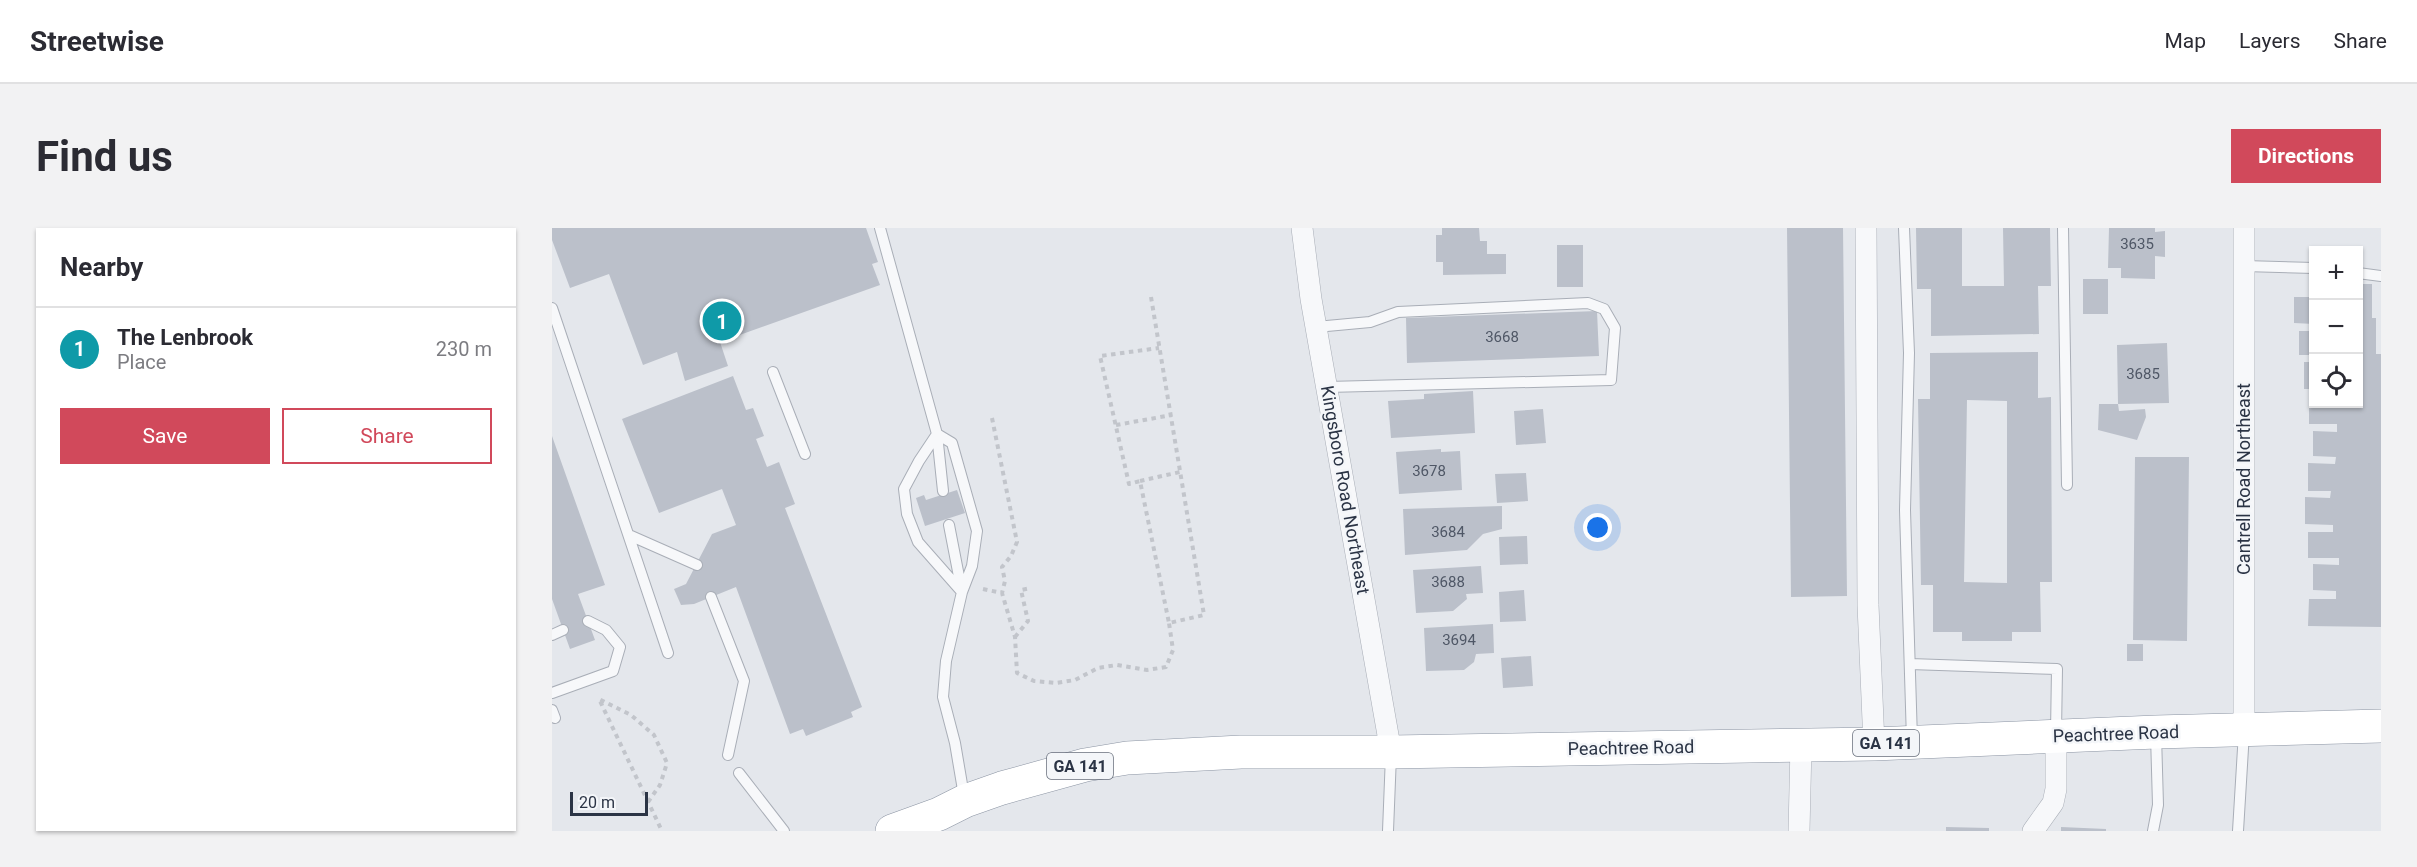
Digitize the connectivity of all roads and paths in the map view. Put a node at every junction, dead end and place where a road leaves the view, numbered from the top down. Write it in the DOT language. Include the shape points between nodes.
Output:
graph roads {
  1 [pos="880,228"];
  2 [pos="1302,228"];
  3 [pos="1866,228"];
  4 [pos="1904,228"];
  5 [pos="2063,228"];
  6 [pos="2244,228"];
  7 [pos="2244,266"];
  8 [pos="2309,268"];
  9 [pos="2363,274"];
  10 [pos="2381,276"];
  11 [pos="1151,297"];
  12 [pos="552,308"];
  13 [pos="1316,327"];
  14 [pos="1159,348"];
  15 [pos="773,372"];
  16 [pos="1327,387"];
  17 [pos="1172,416"];
  18 [pos="992,418"];
  19 [pos="1116,425"];
  20 [pos="937,434"];
  21 [pos="805,454"];
  22 [pos="1180,472"];
  23 [pos="1140,481"];
  24 [pos="2067,485"];
  25 [pos="943,491"];
  26 [pos="949,525"];
  27 [pos="629,535"];
  28 [pos="697,565"];
  29 [pos="1031,588"];
  30 [pos="979,589"];
  31 [pos="962,592"];
  32 [pos="1002,593"];
  33 [pos="711,597"];
  34 [pos="588,621"];
  35 [pos="1169,622"];
  36 [pos="563,630"];
  37 [pos="552,635"];
  38 [pos="1015,637"];
  39 [pos="668,652"];
  40 [pos="1910,664"];
  41 [pos="552,693"];
  42 [pos="2381,726"];
  43 [pos="2244,731"];
  44 [pos="2156,732"];
  45 [pos="2056,737"];
  46 [pos="1912,742"];
  47 [pos="1874,744"];
  48 [pos="1801,745"];
  49 [pos="1391,752"];
  50 [pos="728,755"];
  51 [pos="739,772"];
  52 [pos="648,802"];
  53 [pos="947,815"];
  54 [pos="662,831"];
  55 [pos="784,831"];
  56 [pos="892,831"];
  57 [pos="1388,831"];
  58 [pos="1799,831"];
  59 [pos="2033,831"];
  60 [pos="2152,831"];
  61 [pos="2238,831"];
  1 -- 20 [label="lane"];
  2 -- 13 [label="street, Kingsboro Road Northeast"];
  3 -- 47 [label="street" via="1868,605"];
  4 -- 40 [label="lane" via="1909,353 1905,510"];
  5 -- 24 [label="lane"];
  6 -- 7 [label="street, Cantrell Road Northeast"];
  7 -- 8 [label="lane"];
  7 -- 43 [label="street, Cantrell Road Northeast"];
  9 -- 10 [label="lane"];
  11 -- 17 [label="path"];
  12 -- 27 [label="lane"];
  13 -- 16 [label="street, Kingsboro Road Northeast"];
  13 -- 16 [label="lane" via="1370,322 1398,312 1588,303 1604,309 1615,328 1611,380"];
  14 -- 19 [label="path" via="1100,356"];
  15 -- 21 [label="lane"];
  16 -- 49 [label="street, Kingsboro Road Northeast"];
  17 -- 19 [label="path"];
  17 -- 22 [label="path"];
  18 -- 32 [label="path" via="1017,542 1002,567"];
  19 -- 23 [label="path" via="1129,484"];
  20 -- 25 [label="lane"];
  20 -- 31 [label="lane" via="952,443 977,531 972,566"];
  20 -- 31 [label="lane" via="904,489 907,514 918,542"];
  22 -- 23 [label="path"];
  22 -- 35 [label="path" via="1204,615"];
  23 -- 35 [label="path"];
  26 -- 31 [label="lane"];
  27 -- 28 [label="lane"];
  27 -- 39 [label="lane"];
  29 -- 38 [label="path" via="1021,590 1028,621"];
  30 -- 32 [label="path"];
  31 -- 53 [label="lane" via="946,661 943,697 955,743"];
  32 -- 38 [label="path"];
  33 -- 50 [label="lane" via="744,681"];
  34 -- 41 [label="lane" via="606,630 620,647 613,671"];
  35 -- 38 [label="path" via="1173,650 1166,667 1147,670 1117,665 1056,683 1034,681 1017,673"];
  36 -- 37 [label="lane"];
  40 -- 45 [label="lane" via="2057,669"];
  40 -- 46 [label="lane"];
  42 -- 43 [label="highway, Peachtree Road / GA 141"];
  43 -- 44 [label="highway, Peachtree Road / GA 141"];
  43 -- 61 [label="lane"];
  44 -- 45 [label="highway, Peachtree Road / GA 141"];
  44 -- 60 [label="lane" via="2158,805"];
  45 -- 46 [label="highway, Peachtree Road / GA 141"];
  45 -- 59 [label="street" via="2053,803"];
  46 -- 47 [label="highway, Peachtree Road / GA 141"];
  47 -- 48 [label="highway, Peachtree Road / GA 141"];
  48 -- 49 [label="highway, Peachtree Road / GA 141"];
  48 -- 58 [label="street"];
  49 -- 53 [label="highway, Peachtree Road / GA 141" via="1241,752 1084,765"];
  49 -- 57 [label="lane"];
  51 -- 55 [label="lane"];
  52 -- 52 [label="path" via="643,791 599,699 632,715 654,735 667,763 660,785"];
  52 -- 54 [label="path"];
  53 -- 56 [label="highway, Peachtree Road / GA 141"];
}
